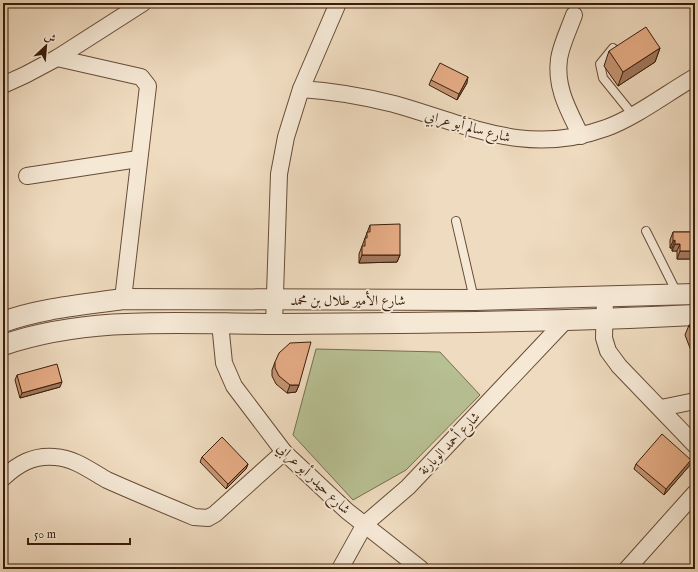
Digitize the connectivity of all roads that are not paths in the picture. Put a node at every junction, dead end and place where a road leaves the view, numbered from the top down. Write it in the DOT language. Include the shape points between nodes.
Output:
graph roads {
  1 [pos="143,3"];
  2 [pos="338,3"];
  3 [pos="574,15"];
  4 [pos="613,48"];
  5 [pos="57,58"];
  6 [pos="695,77"];
  7 [pos="3,85"];
  8 [pos="301,89"];
  9 [pos="633,115"];
  10 [pos="580,136"];
  11 [pos="138,159"];
  12 [pos="27,176"];
  13 [pos="456,221"];
  14 [pos="646,231"];
  15 [pos="686,295"];
  16 [pos="605,297"];
  17 [pos="123,299"];
  18 [pos="274,300"];
  19 [pos="475,300"];
  20 [pos="695,315"];
  21 [pos="604,320"];
  22 [pos="565,321"];
  23 [pos="3,322"];
  24 [pos="220,322"];
  25 [pos="274,324"];
  26 [pos="3,345"];
  27 [pos="695,401"];
  28 [pos="661,408"];
  29 [pos="695,445"];
  30 [pos="284,452"];
  31 [pos="3,478"];
  32 [pos="695,493"];
  33 [pos="365,524"];
  34 [pos="340,569"];
  35 [pos="421,569"];
  36 [pos="627,569"];
  1 -- 5 [label="street"];
  2 -- 8 [label="street"];
  3 -- 10 [label="street" via="559,58 558,75 562,95"];
  4 -- 9 [label="lane" via="600,64 603,78"];
  5 -- 7 [label="street"];
  5 -- 11 [label="street" via="141,77 146,82 148,86"];
  6 -- 9 [label="street, شارع سالم أبو عرابي"];
  8 -- 10 [label="street, شارع سالم أبو عرابي" via="346,93 394,104 509,138 542,140"];
  8 -- 18 [label="street" via="286,138 279,174"];
  9 -- 10 [label="street, شارع سالم أبو عرابي" via="607,128"];
  11 -- 12 [label="street"];
  11 -- 17 [label="street"];
  13 -- 19 [label="lane"];
  14 -- 15 [label="lane"];
  15 -- 16 [label="street, شارع الأمير طلال بن محمد"];
  16 -- 19 [label="street, شارع الأمير طلال بن محمد"];
  16 -- 21 [label="street"];
  17 -- 18 [label="street, شارع الأمير طلال بن محمد"];
  17 -- 23 [label="street, شارع الأمير طلال بن محمد" via="70,306 15,317"];
  18 -- 19 [label="street, شارع الأمير طلال بن محمد"];
  18 -- 25 [label="street"];
  20 -- 21 [label="street, شارع الأمير طلال بن محمد"];
  21 -- 22 [label="street, شارع الأمير طلال بن محمد"];
  21 -- 28 [label="street" via="604,338 608,351"];
  22 -- 25 [label="street, شارع الأمير طلال بن محمد"];
  22 -- 33 [label="street, شارع أحمد الوبارنة" via="413,481"];
  24 -- 25 [label="street, شارع الأمير طلال بن محمد"];
  24 -- 26 [label="street, شارع الأمير طلال بن محمد" via="114,325 71,330"];
  24 -- 30 [label="street, شارع حيدر أبو عرابي" via="224,363 234,386"];
  27 -- 28 [label="street"];
  28 -- 29 [label="street"];
  30 -- 31 [label="street" via="208,518 194,517 108,480 72,461 55,456 17,465"];
  30 -- 33 [label="street, شارع حيدر أبو عرابي" via="347,511"];
  32 -- 36 [label="street"];
  33 -- 34 [label="street, شارع أحمد الوبارنة"];
  33 -- 35 [label="street, شارع حيدر أبو عرابي"];
}
